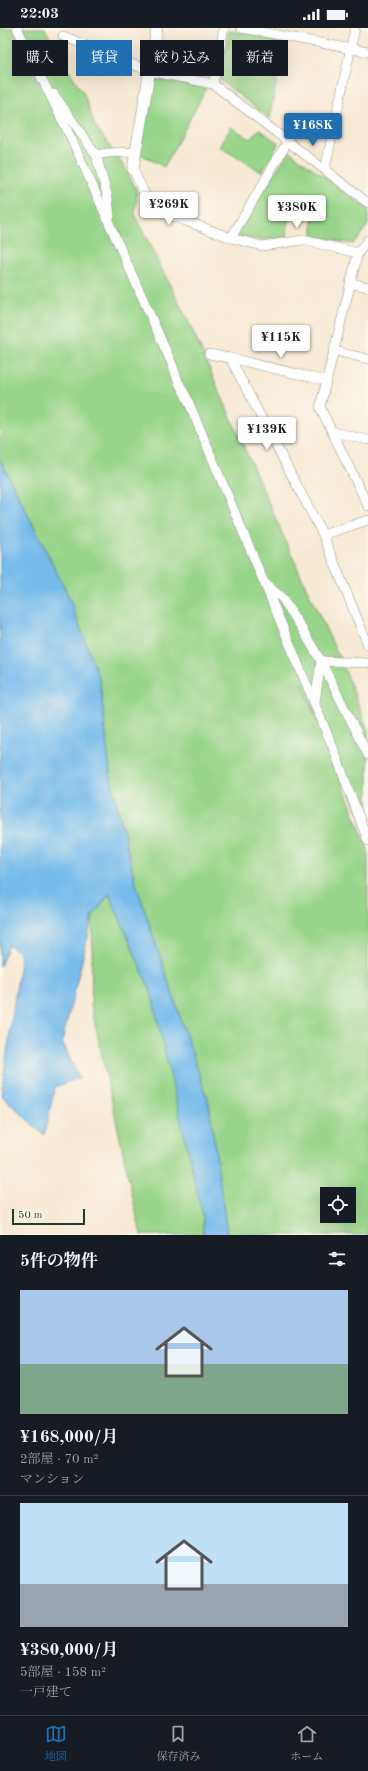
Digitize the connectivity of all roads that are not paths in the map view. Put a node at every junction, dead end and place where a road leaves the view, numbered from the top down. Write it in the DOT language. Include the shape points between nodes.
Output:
graph roads {
  1 [pos="17,28"];
  2 [pos="157,28"];
  3 [pos="224,28"];
  4 [pos="241,28"];
  5 [pos="294,28"];
  6 [pos="356,28"];
  7 [pos="63,36"];
  8 [pos="293,38"];
  9 [pos="155,40"];
  10 [pos="351,49"];
  11 [pos="368,52"];
  12 [pos="140,67"];
  13 [pos="148,76"];
  14 [pos="174,76"];
  15 [pos="43,82"];
  16 [pos="213,84"];
  17 [pos="288,141"];
  18 [pos="135,152"];
  19 [pos="96,155"];
  20 [pos="133,169"];
  21 [pos="325,169"];
  22 [pos="368,203"];
  23 [pos="110,222"];
  24 [pos="231,238"];
  25 [pos="368,240"];
  26 [pos="358,253"];
  27 [pos="350,283"];
  28 [pos="368,287"];
  29 [pos="335,351"];
  30 [pos="209,354"];
  31 [pos="230,358"];
  32 [pos="368,359"];
  33 [pos="327,381"];
  34 [pos="333,432"];
  35 [pos="368,440"];
  36 [pos="368,506"];
  37 [pos="368,520"];
  38 [pos="323,535"];
  39 [pos="265,583"];
  40 [pos="368,645"];
  41 [pos="321,661"];
  42 [pos="368,663"];
  43 [pos="314,703"];
  44 [pos="368,755"];
  45 [pos="368,841"];
  1 -- 15 [label="street"];
  2 -- 9 [label="street"];
  3 -- 16 [label="street"];
  4 -- 8 [label="street"];
  5 -- 8 [label="street"];
  6 -- 10 [label="street"];
  7 -- 12 [label="street"];
  8 -- 10 [label="street"];
  10 -- 11 [label="street"];
  10 -- 21 [label="street"];
  13 -- 18 [label="street"];
  14 -- 16 [label="street"];
  15 -- 19 [label="street"];
  15 -- 23 [label="street"];
  16 -- 17 [label="street"];
  17 -- 21 [label="street"];
  17 -- 24 [label="street"];
  18 -- 19 [label="street"];
  18 -- 20 [label="street"];
  19 -- 23 [label="street" via="108,198"];
  20 -- 24 [label="street" via="146,197 157,210"];
  21 -- 22 [label="street"];
  23 -- 39 [label="street"];
  24 -- 26 [label="street" via="262,246 303,240"];
  25 -- 26 [label="street"];
  26 -- 27 [label="street"];
  27 -- 28 [label="street"];
  27 -- 29 [label="street"];
  29 -- 32 [label="street"];
  29 -- 33 [label="street"];
  30 -- 31 [label="street"];
  31 -- 33 [label="street"];
  31 -- 38 [label="street"];
  33 -- 34 [label="street" via="320,407"];
  34 -- 35 [label="street"];
  34 -- 36 [label="street"];
  37 -- 38 [label="street"];
  38 -- 40 [label="street"];
  39 -- 41 [label="street" via="282,598"];
  39 -- 43 [label="street"];
  41 -- 42 [label="street"];
  41 -- 43 [label="street"];
  41 -- 44 [label="street"];
  43 -- 45 [label="street"];
}
